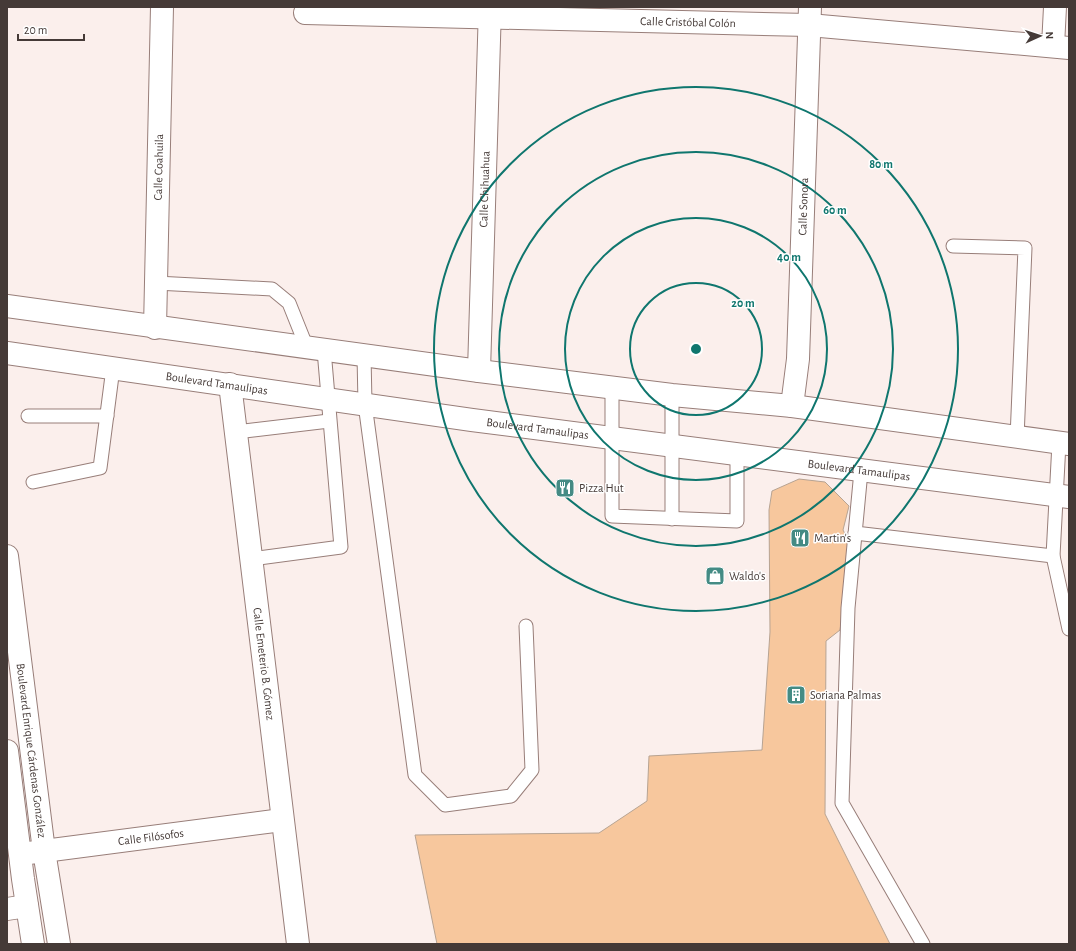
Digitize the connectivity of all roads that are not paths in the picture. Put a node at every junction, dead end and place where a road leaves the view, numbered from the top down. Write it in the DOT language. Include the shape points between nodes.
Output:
graph roads {
  1 [pos="162,7"];
  2 [pos="1055,7"];
  3 [pos="305,12"];
  4 [pos="490,12"];
  5 [pos="809,16"];
  6 [pos="1061,47"];
  7 [pos="953,246"];
  8 [pos="156,283"];
  9 [pos="7,306"];
  10 [pos="155,328"];
  11 [pos="315,349"];
  12 [pos="7,353"];
  13 [pos="364,355"];
  14 [pos="113,368"];
  15 [pos="479,371"];
  16 [pos="230,384"];
  17 [pos="612,388"];
  18 [pos="672,395"];
  19 [pos="327,399"];
  20 [pos="365,404"];
  21 [pos="792,406"];
  22 [pos="28,416"];
  23 [pos="107,416"];
  24 [pos="329,421"];
  25 [pos="236,432"];
  26 [pos="612,438"];
  27 [pos="1017,438"];
  28 [pos="1064,443"];
  29 [pos="672,446"];
  30 [pos="737,455"];
  31 [pos="861,471"];
  32 [pos="33,482"];
  33 [pos="1063,497"];
  34 [pos="672,519"];
  35 [pos="855,533"];
  36 [pos="7,556"];
  37 [pos="1053,556"];
  38 [pos="251,559"];
  39 [pos="526,626"];
  40 [pos="1069,629"];
  41 [pos="7,751"];
  42 [pos="282,820"];
  43 [pos="44,851"];
  44 [pos="20,854"];
  45 [pos="17,908"];
  46 [pos="33,944"];
  47 [pos="58,944"];
  48 [pos="298,944"];
  49 [pos="923,944"];
  1 -- 8 [label="street, Calle Coahuila"];
  2 -- 6 [label="street"];
  3 -- 4 [label="street, Calle Cristóbal Colón"];
  4 -- 5 [label="street, Calle Cristóbal Colón"];
  4 -- 15 [label="street, Calle Chihuahua"];
  5 -- 6 [label="street, Calle Cristóbal Colón"];
  5 -- 21 [label="street, Calle Sonora" via="798,359"];
  7 -- 27 [label="lane" via="1025,248"];
  8 -- 10 [label="street, Calle Coahuila"];
  8 -- 11 [label="lane" via="272,289 289,303"];
  9 -- 10 [label="street"];
  10 -- 11 [label="street"];
  11 -- 13 [label="street"];
  11 -- 19 [label="lane"];
  12 -- 14 [label="street, Boulevard Tamaulipas"];
  13 -- 15 [label="street"];
  13 -- 20 [label="lane"];
  14 -- 16 [label="street, Boulevard Tamaulipas"];
  14 -- 23 [label="lane"];
  15 -- 17 [label="street"];
  16 -- 19 [label="street, Boulevard Tamaulipas"];
  16 -- 25 [label="street, Calle Emeterio B. Gómez"];
  17 -- 18 [label="street"];
  17 -- 26 [label="lane"];
  18 -- 21 [label="street"];
  18 -- 29 [label="lane"];
  19 -- 20 [label="street, Boulevard Tamaulipas"];
  19 -- 24 [label="lane"];
  20 -- 26 [label="street, Boulevard Tamaulipas"];
  20 -- 39 [label="lane" via="415,775 445,805 511,796 532,770"];
  21 -- 27 [label="street"];
  22 -- 23 [label="lane"];
  23 -- 32 [label="lane" via="100,468"];
  24 -- 25 [label="lane"];
  24 -- 38 [label="lane" via="341,547"];
  25 -- 38 [label="street, Calle Emeterio B. Gómez"];
  26 -- 29 [label="street, Boulevard Tamaulipas"];
  26 -- 34 [label="lane" via="612,516"];
  27 -- 28 [label="street"];
  28 -- 33 [label="lane"];
  29 -- 30 [label="street, Boulevard Tamaulipas"];
  29 -- 34 [label="lane"];
  30 -- 31 [label="street, Boulevard Tamaulipas"];
  30 -- 34 [label="lane" via="737,522"];
  31 -- 33 [label="street, Boulevard Tamaulipas"];
  31 -- 35 [label="lane"];
  33 -- 37 [label="lane"];
  35 -- 37 [label="lane"];
  35 -- 49 [label="lane" via="848,608 842,803"];
  36 -- 43 [label="street, Boulevard Enrique Cárdenas González"];
  37 -- 40 [label="lane"];
  38 -- 42 [label="street, Calle Emeterio B. Gómez"];
  41 -- 44 [label="street, Boulevard Enrique Cárdenas González"];
  42 -- 43 [label="street, Calle Filósofos"];
  42 -- 48 [label="street, Calle Emeterio B. Gómez"];
  43 -- 44 [label="street, Calle Filósofos"];
  43 -- 47 [label="street, Boulevard Enrique Cárdenas González"];
  44 -- 45 [label="street, Boulevard Enrique Cárdenas González"];
  45 -- 46 [label="street, Boulevard Enrique Cárdenas González"];
}
